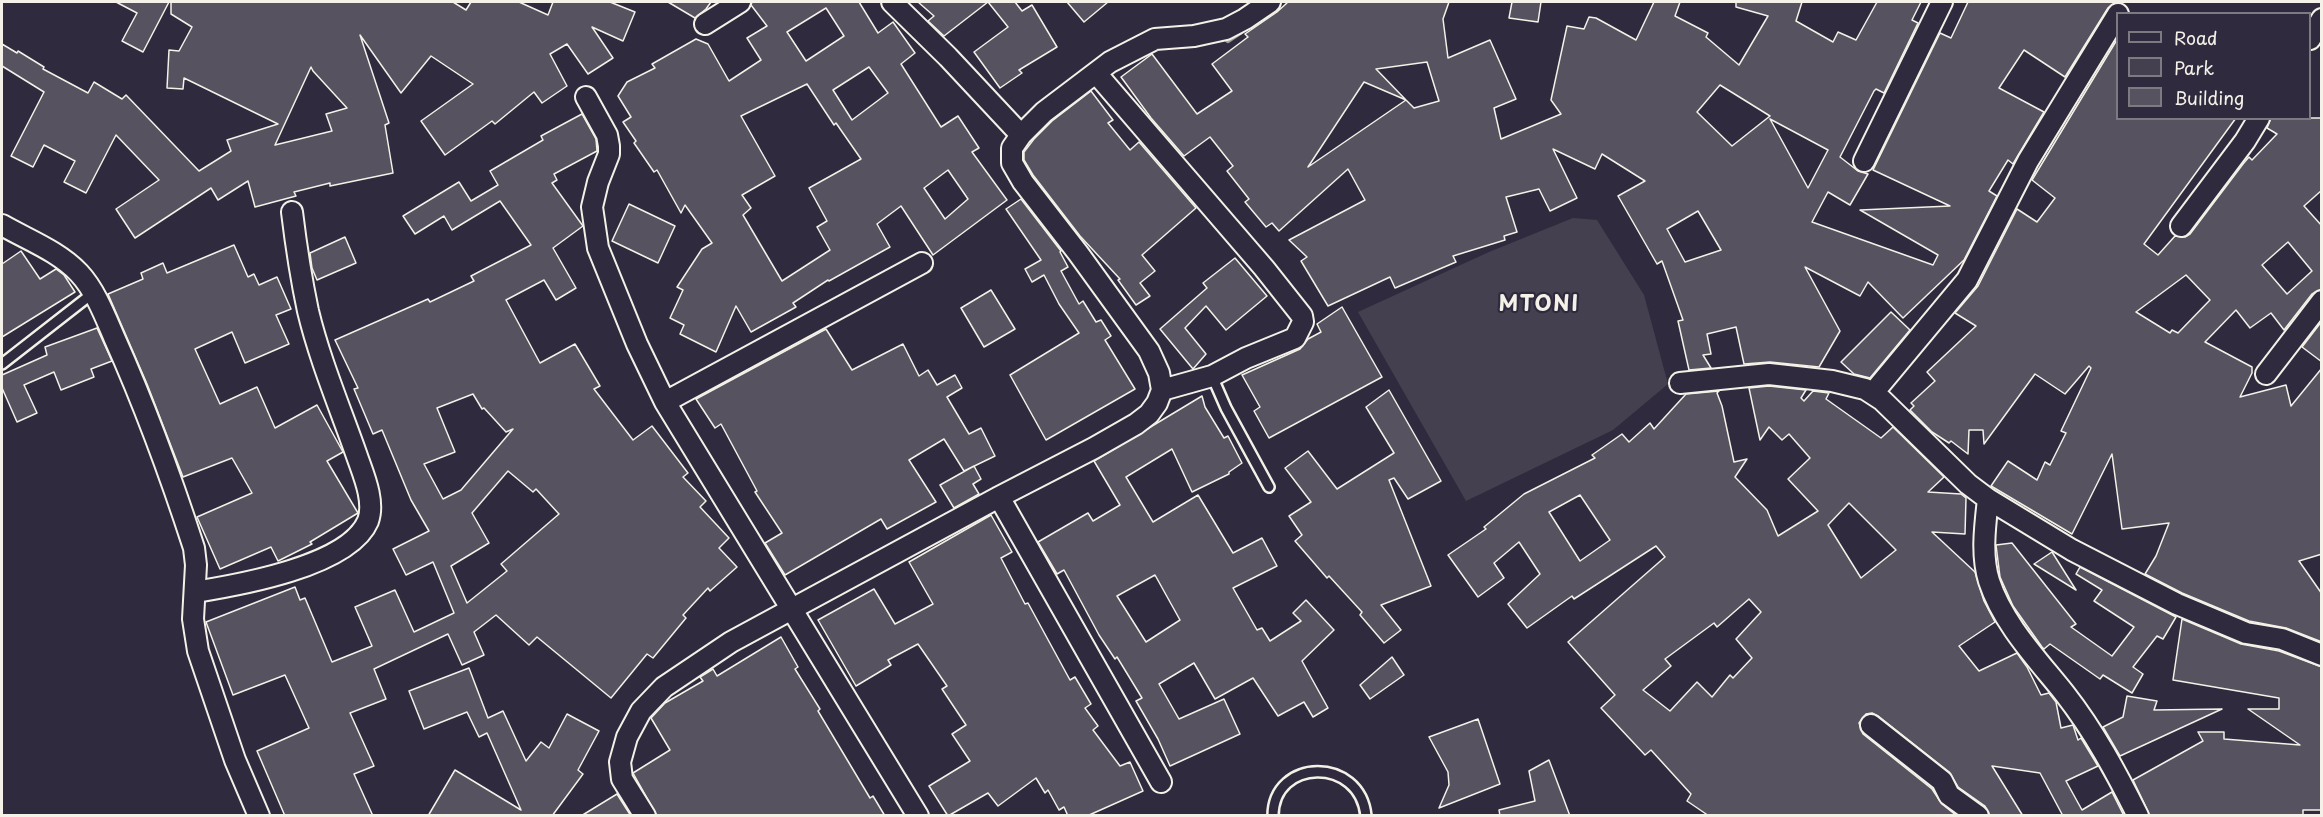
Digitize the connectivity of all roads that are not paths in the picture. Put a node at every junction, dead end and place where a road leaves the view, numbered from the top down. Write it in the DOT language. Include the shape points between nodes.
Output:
graph roads {
  1 [pos="740,2"];
  2 [pos="892,2"];
  3 [pos="1269,2"];
  4 [pos="1941,2"];
  5 [pos="2116,17"];
  6 [pos="2322,19"];
  7 [pos="705,24"];
  8 [pos="2311,37"];
  9 [pos="1096,73"];
  10 [pos="586,97"];
  11 [pos="2258,120"];
  12 [pos="1021,135"];
  13 [pos="1864,161"];
  14 [pos="292,212"];
  15 [pos="2,225"];
  16 [pos="2181,226"];
  17 [pos="922,263"];
  18 [pos="93,293"];
  19 [pos="2322,301"];
  20 [pos="2,364"];
  21 [pos="2266,375"];
  22 [pos="1212,376"];
  23 [pos="1680,383"];
  24 [pos="1162,390"];
  25 [pos="1873,393"];
  26 [pos="665,402"];
  27 [pos="1269,487"];
  28 [pos="999,497"];
  29 [pos="1988,499"];
  30 [pos="195,592"];
  31 [pos="792,609"];
  32 [pos="2322,655"];
  33 [pos="1871,724"];
  34 [pos="1161,782"];
  35 [pos="260,816"];
  36 [pos="645,816"];
  37 [pos="918,816"];
  38 [pos="1273,816"];
  39 [pos="1366,816"];
  40 [pos="1978,816"];
  41 [pos="2138,816"];
  1 -- 7 [label="street"];
  2 -- 12 [label="street"];
  3 -- 9 [label="street" via="1226,29 1155,39"];
  4 -- 13 [label="street"];
  5 -- 25 [label="street" via="2028,161 1967,280"];
  6 -- 8 [label="street"];
  9 -- 12 [label="street" via="1044,112"];
  9 -- 22 [label="street" via="1302,316 1295,338"];
  10 -- 26 [label="street" via="609,146 592,207 598,248"];
  11 -- 16 [label="street"];
  12 -- 24 [label="street" via="1012,148 1015,171 1149,351 1160,373"];
  14 -- 30 [label="street" via="309,313 363,475 370,505 368,521 354,539 320,561 241,585"];
  15 -- 18 [label="street" via="60,256 82,276"];
  17 -- 26 [label="street"];
  18 -- 20 [label="lane"];
  18 -- 30 [label="street" via="124,359 183,513 194,548"];
  19 -- 21 [label="street"];
  22 -- 24 [label="street"];
  22 -- 27 [label="lane"];
  23 -- 25 [label="street" via="1769,374 1832,381"];
  24 -- 28 [label="street" via="1157,404 1136,424"];
  25 -- 29 [label="street"];
  26 -- 31 [label="street"];
  28 -- 31 [label="street"];
  28 -- 34 [label="street"];
  29 -- 32 [label="street" via="2100,566 2177,604 2246,633 2282,639"];
  29 -- 41 [label="street" via="1985,548 1990,583 2031,654 2066,695 2098,743"];
  30 -- 35 [label="street" via="193,619 198,651"];
  31 -- 36 [label="street" via="731,642 664,687 641,711 627,737 620,762 622,779"];
  31 -- 37 [label="street"];
  33 -- 40 [label="street" via="1942,781 1949,795"];
  38 -- 39 [label="lane" via="1280,792 1292,779 1308,772 1326,771 1343,777 1356,789 1365,804"];
}
